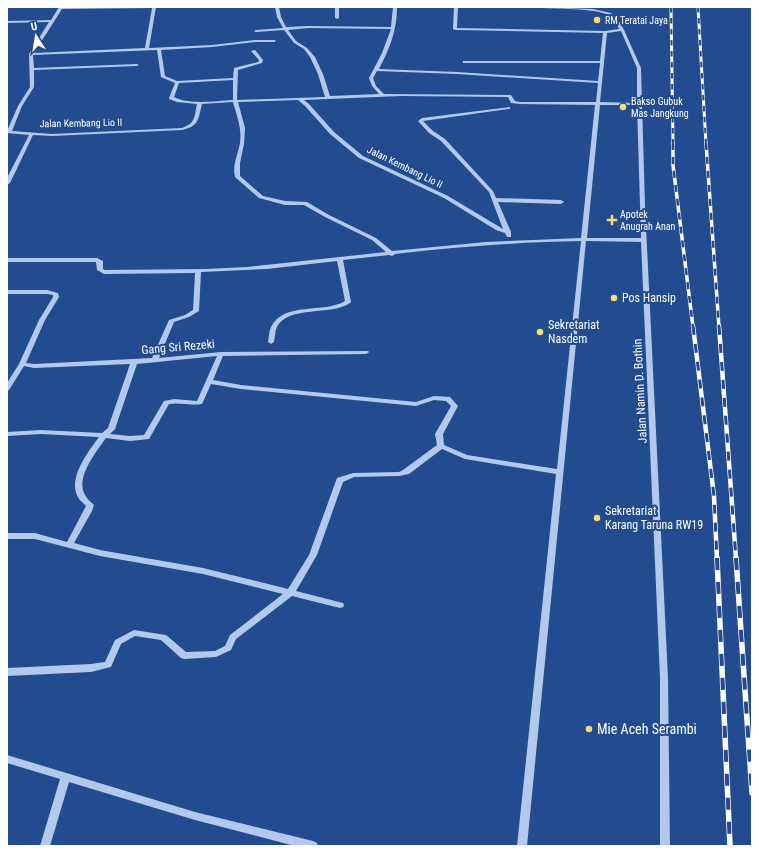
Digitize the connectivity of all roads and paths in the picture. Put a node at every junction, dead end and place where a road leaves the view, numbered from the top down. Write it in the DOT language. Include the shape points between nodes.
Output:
graph roads {
  1 [pos="154,7"];
  2 [pos="277,7"];
  3 [pos="337,7"];
  4 [pos="395,7"];
  5 [pos="456,7"];
  6 [pos="540,7"];
  7 [pos="61,8"];
  8 [pos="337,18"];
  9 [pos="53,20"];
  10 [pos="7,22"];
  11 [pos="284,28"];
  12 [pos="394,28"];
  13 [pos="622,30"];
  14 [pos="256,31"];
  15 [pos="605,32"];
  16 [pos="274,41"];
  17 [pos="147,48"];
  18 [pos="159,48"];
  19 [pos="253,51"];
  20 [pos="31,54"];
  21 [pos="465,62"];
  22 [pos="602,62"];
  23 [pos="137,66"];
  24 [pos="32,69"];
  25 [pos="376,70"];
  26 [pos="235,79"];
  27 [pos="177,82"];
  28 [pos="600,82"];
  29 [pos="383,96"];
  30 [pos="328,98"];
  31 [pos="299,99"];
  32 [pos="235,101"];
  33 [pos="200,103"];
  34 [pos="598,103"];
  35 [pos="639,104"];
  36 [pos="508,108"];
  37 [pos="8,132"];
  38 [pos="32,133"];
  39 [pos="7,183"];
  40 [pos="494,200"];
  41 [pos="561,202"];
  42 [pos="508,232"];
  43 [pos="584,239"];
  44 [pos="644,240"];
  45 [pos="512,241"];
  46 [pos="392,254"];
  47 [pos="340,259"];
  48 [pos="7,260"];
  49 [pos="198,270"];
  50 [pos="7,292"];
  51 [pos="271,342"];
  52 [pos="366,352"];
  53 [pos="221,354"];
  54 [pos="155,360"];
  55 [pos="134,362"];
  56 [pos="22,364"];
  57 [pos="209,381"];
  58 [pos="7,389"];
  59 [pos="7,434"];
  60 [pos="104,435"];
  61 [pos="441,446"];
  62 [pos="560,472"];
  63 [pos="7,536"];
  64 [pos="70,544"];
  65 [pos="290,593"];
  66 [pos="340,605"];
  67 [pos="7,672"];
  68 [pos="7,760"];
  69 [pos="66,776"];
  70 [pos="45,846"];
  71 [pos="313,846"];
  72 [pos="522,846"];
  73 [pos="664,846"];
  1 -- 7 [label="street"];
  1 -- 17 [label="street"];
  2 -- 11 [label="street"];
  3 -- 8 [label="street"];
  4 -- 12 [label="street"];
  5 -- 15 [label="street" via="455,29"];
  6 -- 13 [label="street, Jalan Namin D. Bothin" via="581,8 606,12 616,19"];
  7 -- 9 [label="street"];
  9 -- 10 [label="street"];
  9 -- 20 [label="street"];
  11 -- 12 [label="street"];
  11 -- 14 [label="street"];
  11 -- 30 [label="street" via="295,43 304,46 310,53 320,72"];
  12 -- 25 [label="street"];
  13 -- 15 [label="street"];
  13 -- 35 [label="street, Jalan Namin D. Bothin" via="639,68"];
  15 -- 22 [label="street"];
  16 -- 18 [label="street"];
  17 -- 18 [label="street"];
  17 -- 20 [label="street"];
  18 -- 27 [label="street" via="163,77"];
  19 -- 26 [label="street" via="261,60 260,63 236,69"];
  20 -- 24 [label="street"];
  21 -- 22 [label="street"];
  22 -- 28 [label="street"];
  23 -- 24 [label="street"];
  24 -- 37 [label="street" via="32,87"];
  25 -- 28 [label="street"];
  25 -- 29 [label="street" via="371,82"];
  26 -- 27 [label="street"];
  26 -- 32 [label="street"];
  27 -- 33 [label="street" via="171,98 177,102"];
  28 -- 34 [label="street"];
  29 -- 30 [label="street"];
  29 -- 34 [label="street" via="509,96 513,102 520,103"];
  30 -- 31 [label="street"];
  31 -- 32 [label="street"];
  31 -- 42 [label="street, Jalan Kembang Lio II" via="332,133 361,157 446,197 498,229"];
  32 -- 33 [label="street"];
  32 -- 46 [label="street" via="243,128 237,176 261,197 285,204 305,203 374,239"];
  33 -- 38 [label="street, Jalan Kembang Lio II" via="195,123 191,127 52,135"];
  34 -- 35 [label="street"];
  34 -- 43 [label="street"];
  35 -- 44 [label="street, Jalan Namin D. Bothin"];
  36 -- 40 [label="street" via="420,121 430,132 444,140 491,192"];
  37 -- 38 [label="street, Jalan Kembang Lio II"];
  38 -- 39 [label="street"];
  40 -- 41 [label="street"];
  40 -- 42 [label="street"];
  42 -- 45 [label="street"];
  43 -- 44 [label="street"];
  43 -- 45 [label="street"];
  43 -- 62 [label="street"];
  44 -- 73 [label="street, Jalan Namin D. Bothin" via="664,678"];
  45 -- 46 [label="street"];
  46 -- 47 [label="street"];
  47 -- 49 [label="street" via="266,267"];
  47 -- 51 [label="street" via="348,302 336,307 290,313 274,326"];
  48 -- 49 [label="street" via="97,260 100,261 100,270 104,272"];
  49 -- 54 [label="street" via="196,311 171,321"];
  50 -- 56 [label="street" via="56,294"];
  52 -- 53 [label="street, Gang Sri Rezeki"];
  53 -- 54 [label="street, Gang Sri Rezeki"];
  53 -- 57 [label="street"];
  54 -- 55 [label="street, Gang Sri Rezeki"];
  55 -- 56 [label="street, Gang Sri Rezeki" via="34,366"];
  55 -- 60 [label="street" via="111,429"];
  56 -- 58 [label="street"];
  57 -- 60 [label="street" via="200,402 166,403 146,437"];
  57 -- 61 [label="street" via="242,387 416,404 434,398 448,398 455,406 439,434"];
  59 -- 60 [label="street" via="41,432"];
  60 -- 64 [label="street" via="84,465 78,487 84,501 90,505"];
  61 -- 62 [label="street" via="465,457"];
  61 -- 65 [label="street" via="406,472 353,475 340,480 313,555"];
  62 -- 72 [label="street"];
  63 -- 64 [label="street" via="35,536"];
  64 -- 65 [label="street" via="100,553 203,571"];
  65 -- 66 [label="street"];
  65 -- 67 [label="street" via="233,637 228,648 216,654 184,656 163,636 134,633 118,642 108,664 91,668"];
  68 -- 69 [label="street"];
  69 -- 70 [label="street"];
  69 -- 71 [label="street" via="195,816"];
}
